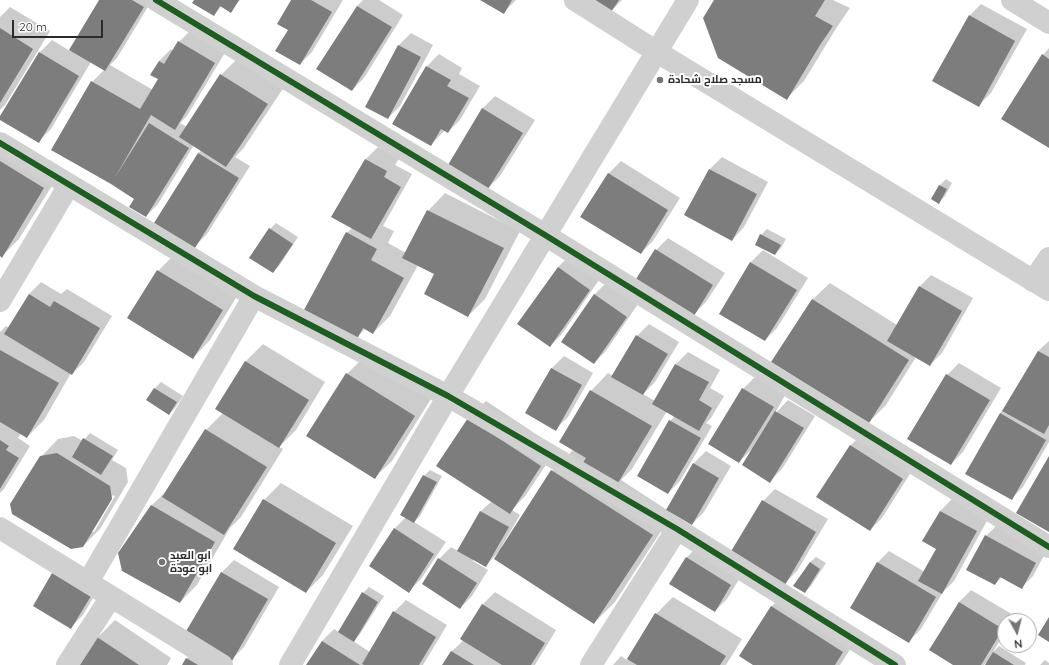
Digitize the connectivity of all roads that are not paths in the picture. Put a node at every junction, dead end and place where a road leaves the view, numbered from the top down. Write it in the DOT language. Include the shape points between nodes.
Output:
graph roads {
  1 [pos="156,0"];
  2 [pos="575,0"];
  3 [pos="688,0"];
  4 [pos="1012,0"];
  5 [pos="1049,23"];
  6 [pos="657,52"];
  7 [pos="0,143"];
  8 [pos="69,185"];
  9 [pos="545,235"];
  10 [pos="1049,258"];
  11 [pos="1041,285"];
  12 [pos="254,296"];
  13 [pos="0,301"];
  14 [pos="448,396"];
  15 [pos="0,528"];
  16 [pos="677,529"];
  17 [pos="1049,547"];
  18 [pos="88,582"];
  19 [pos="112,597"];
  20 [pos="866,658"];
  21 [pos="67,665"];
  22 [pos="222,665"];
  23 [pos="290,665"];
  24 [pos="591,665"];
  25 [pos="895,665"];
  1 -- 9 [label="street"];
  2 -- 6 [label="street"];
  3 -- 6 [label="street"];
  4 -- 5 [label="street"];
  6 -- 9 [label="street"];
  6 -- 11 [label="street"];
  7 -- 8 [label="street"];
  8 -- 12 [label="street"];
  8 -- 13 [label="street"];
  9 -- 14 [label="street"];
  9 -- 17 [label="street"];
  10 -- 11 [label="street"];
  12 -- 14 [label="street"];
  12 -- 18 [label="street"];
  14 -- 16 [label="street"];
  14 -- 23 [label="street"];
  15 -- 18 [label="street"];
  16 -- 20 [label="street"];
  16 -- 24 [label="street"];
  18 -- 19 [label="street"];
  19 -- 21 [label="street"];
  19 -- 22 [label="street"];
  20 -- 25 [label="street"];
}
